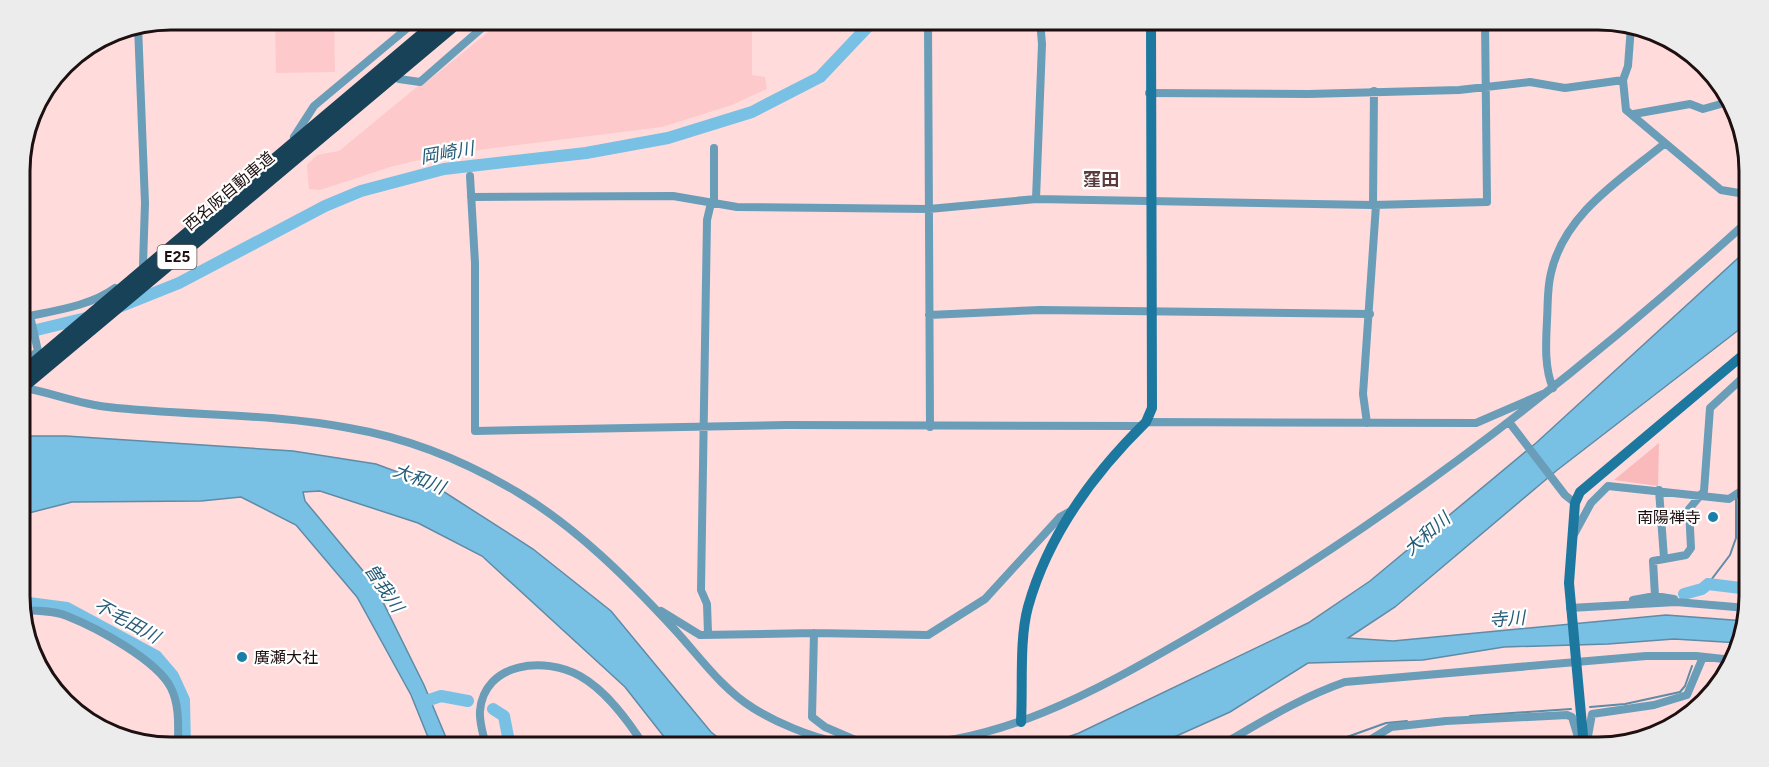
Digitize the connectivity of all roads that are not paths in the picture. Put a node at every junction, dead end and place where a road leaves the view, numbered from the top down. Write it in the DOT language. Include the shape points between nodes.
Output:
graph roads {
  1 [pos="405,30"];
  2 [pos="430,30"];
  3 [pos="446,30"];
  4 [pos="480,30"];
  5 [pos="928,30"];
  6 [pos="1041,30"];
  7 [pos="1150,30"];
  8 [pos="1485,30"];
  9 [pos="138,34"];
  10 [pos="1630,34"];
  11 [pos="347,78"];
  12 [pos="360,78"];
  13 [pos="399,79"];
  14 [pos="1623,80"];
  15 [pos="1485,87"];
  16 [pos="1374,91"];
  17 [pos="1149,93"];
  18 [pos="1721,104"];
  19 [pos="1634,114"];
  20 [pos="330,122"];
  21 [pos="1665,144"];
  22 [pos="714,148"];
  23 [pos="470,176"];
  24 [pos="1739,193"];
  25 [pos="471,197"];
  26 [pos="1036,200"];
  27 [pos="1150,202"];
  28 [pos="713,203"];
  29 [pos="1375,205"];
  30 [pos="929,209"];
  31 [pos="1739,228"];
  32 [pos="143,265"];
  33 [pos="1150,312"];
  34 [pos="1370,314"];
  35 [pos="929,315"];
  36 [pos="31,317"];
  37 [pos="30,358"];
  38 [pos="1739,358"];
  39 [pos="30,368"];
  40 [pos="30,379"];
  41 [pos="1739,381"];
  42 [pos="30,390"];
  43 [pos="1550,391"];
  44 [pos="1367,423"];
  45 [pos="1144,424"];
  46 [pos="1510,424"];
  47 [pos="703,427"];
  48 [pos="930,427"];
  49 [pos="1659,490"];
  50 [pos="1739,492"];
  51 [pos="1700,496"];
  52 [pos="1575,503"];
  53 [pos="1069,512"];
  54 [pos="1570,541"];
  55 [pos="1664,558"];
  56 [pos="1655,596"];
  57 [pos="644,598"];
  58 [pos="1680,602"];
  59 [pos="1624,604"];
  60 [pos="1739,607"];
  61 [pos="1570,609"];
  62 [pos="31,611"];
  63 [pos="708,633"];
  64 [pos="814,633"];
  65 [pos="1703,657"];
  66 [pos="1723,659"];
  67 [pos="1576,661"];
  68 [pos="1021,722"];
  69 [pos="177,737"];
  70 [pos="484,737"];
  71 [pos="638,737"];
  72 [pos="822,737"];
  73 [pos="845,737"];
  74 [pos="963,737"];
  75 [pos="1235,737"];
  76 [pos="1375,737"];
  77 [pos="1578,737"];
  78 [pos="1583,737"];
  79 [pos="1588,737"];
  1 -- 11 [label="street"];
  2 -- 20 [label="highway, 西名阪自動車道 / E25"];
  3 -- 20 [label="highway, 西名阪自動車道 / E25"];
  4 -- 13 [label="street" via="420,82"];
  5 -- 30 [label="street"];
  6 -- 26 [label="street"];
  7 -- 17 [label="street"];
  8 -- 15 [label="street"];
  9 -- 32 [label="street" via="145,203"];
  10 -- 14 [label="street"];
  11 -- 12 [label="street"];
  11 -- 32 [label="street" via="310,110 296,135"];
  14 -- 15 [label="street" via="1565,88 1530,82"];
  14 -- 19 [label="street" via="1626,110"];
  15 -- 16 [label="street"];
  15 -- 29 [label="street" via="1487,202"];
  16 -- 17 [label="street"];
  16 -- 29 [label="street"];
  17 -- 27 [label="street"];
  18 -- 19 [label="street"];
  19 -- 21 [label="street"];
  20 -- 39 [label="highway, 西名阪自動車道 / E25"];
  20 -- 40 [label="highway, 西名阪自動車道 / E25, bridge"];
  21 -- 24 [label="street" via="1721,190"];
  21 -- 43 [label="street" via="1587,207 1560,245 1548,298"];
  22 -- 28 [label="street"];
  23 -- 25 [label="street"];
  25 -- 28 [label="street" via="674,196"];
  25 -- 47 [label="street" via="475,431"];
  26 -- 27 [label="street"];
  26 -- 30 [label="street"];
  27 -- 29 [label="street"];
  27 -- 33 [label="street"];
  28 -- 30 [label="street"];
  28 -- 47 [label="street" via="707,220"];
  29 -- 34 [label="street"];
  30 -- 35 [label="street"];
  31 -- 43 [label="street" via="1647,312"];
  32 -- 36 [label="street" via="99,297"];
  33 -- 34 [label="street"];
  33 -- 35 [label="street" via="1040,310"];
  33 -- 45 [label="street" via="1153,401"];
  34 -- 44 [label="street" via="1363,394"];
  35 -- 48 [label="street"];
  36 -- 37 [label="street" via="38,351"];
  38 -- 52 [label="street" via="1580,492"];
  41 -- 51 [label="street" via="1710,408 1704,491"];
  42 -- 57 [label="street" via="108,407 294,420 412,443 472,467 521,494 570,528"];
  43 -- 44 [label="street" via="1476,423"];
  43 -- 46 [label="street"];
  44 -- 45 [label="street"];
  45 -- 48 [label="street"];
  45 -- 53 [label="street"];
  46 -- 52 [label="street"];
  46 -- 68 [label="street" via="1317,560 1121,676"];
  47 -- 48 [label="street"];
  47 -- 63 [label="street" via="701,590 707,604"];
  49 -- 51 [label="street"];
  49 -- 54 [label="street" via="1608,486 1591,503"];
  49 -- 55 [label="street"];
  50 -- 51 [label="street" via="1729,499"];
  51 -- 55 [label="street" via="1689,509 1689,552"];
  52 -- 54 [label="street"];
  53 -- 64 [label="street" via="985,598 935,632 913,637"];
  53 -- 68 [label="street" via="1028,608"];
  54 -- 61 [label="street"];
  55 -- 56 [label="street" via="1653,561"];
  56 -- 58 [label="street"];
  56 -- 59 [label="street"];
  57 -- 63 [label="street" via="700,635"];
  57 -- 72 [label="street" via="725,685 752,708"];
  58 -- 59 [label="street"];
  58 -- 60 [label="street"];
  59 -- 61 [label="street"];
  61 -- 67 [label="street"];
  62 -- 69 [label="street" via="65,615 153,665 164,676 175,698"];
  63 -- 64 [label="street"];
  64 -- 73 [label="street" via="812,717"];
  65 -- 66 [label="street"];
  65 -- 67 [label="street"];
  65 -- 79 [label="street" via="1687,695 1654,705 1592,714"];
  67 -- 75 [label="street" via="1345,682 1291,705"];
  67 -- 78 [label="street"];
  68 -- 74 [label="street"];
  70 -- 71 [label="street" via="480,711 494,680 514,667 542,666 578,675 594,685"];
  76 -- 77 [label="street" via="1391,727 1567,715 1572,717"];
}
